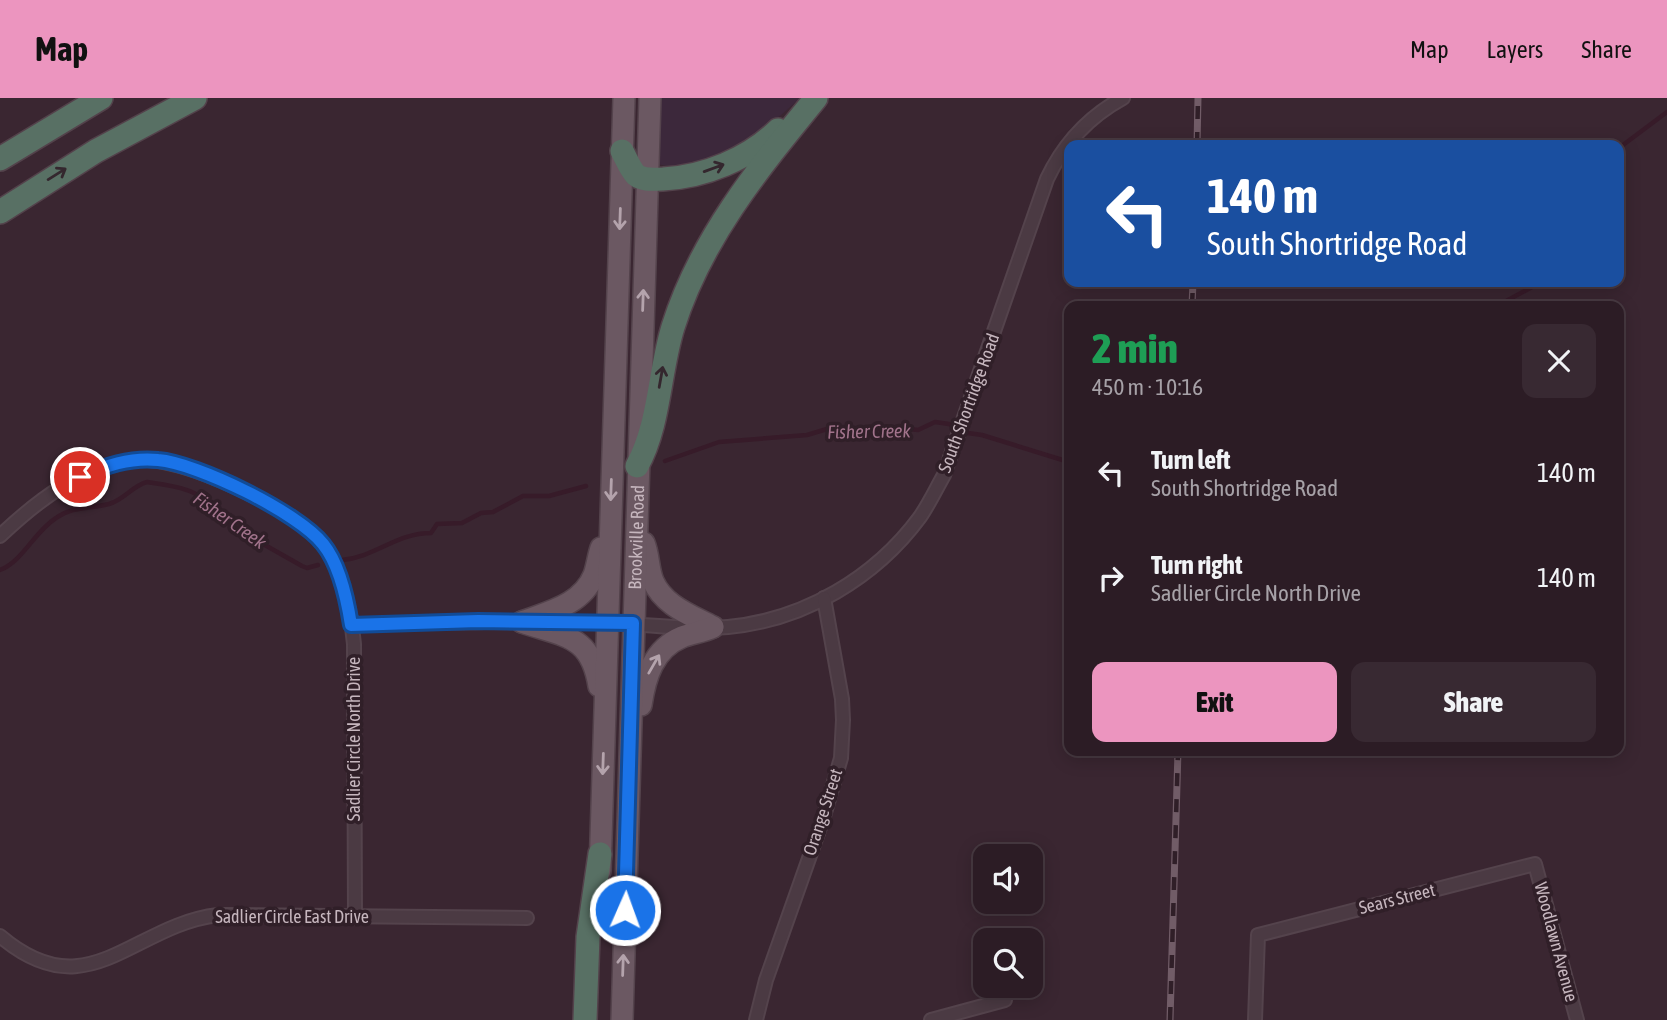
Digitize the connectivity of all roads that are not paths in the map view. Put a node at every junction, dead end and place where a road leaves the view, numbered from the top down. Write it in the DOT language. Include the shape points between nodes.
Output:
graph roads {
  1 [pos="101,98"];
  2 [pos="195,98"];
  3 [pos="624,98"];
  4 [pos="650,98"];
  5 [pos="815,98"];
  6 [pos="1124,98"];
  7 [pos="1070,140"];
  8 [pos="1064,148"];
  9 [pos="622,151"];
  10 [pos="0,159"];
  11 [pos="647,179"];
  12 [pos="0,212"];
  13 [pos="637,466"];
  14 [pos="610,518"];
  15 [pos="636,524"];
  16 [pos="0,536"];
  17 [pos="824,598"];
  18 [pos="522,622"];
  19 [pos="608,623"];
  20 [pos="633,623"];
  21 [pos="351,625"];
  22 [pos="713,627"];
  23 [pos="605,720"];
  24 [pos="629,752"];
  25 [pos="600,854"];
  26 [pos="1535,864"];
  27 [pos="355,918"];
  28 [pos="527,918"];
  29 [pos="0,936"];
  30 [pos="1005,1000"];
  31 [pos="585,1020"];
  32 [pos="596,1020"];
  33 [pos="622,1020"];
  34 [pos="756,1020"];
  35 [pos="931,1020"];
  36 [pos="1255,1020"];
  37 [pos="1577,1020"];
  1 -- 10 [label="highway"];
  12 -- 2 [label="highway, one-way" via="96,151"];
  3 -- 9 [label="main road, Brookville Road"];
  4 -- 11 [label="main road, Brookville Road"];
  11 -- 5 [label="highway, one-way" via="684,177 729,162 768,139"];
  13 -- 5 [label="highway, one-way" via="649,445 664,356 698,265 738,196"];
  6 -- 7 [label="street, South Shortridge Road" via="1086,122"];
  8 -- 17 [label="street, South Shortridge Road" via="1047,179 944,475 921,516 892,551"];
  9 -- 11 [label="highway" via="635,173"];
  9 -- 14 [label="main road, Brookville Road, one-way"];
  13 -- 11 [label="main road, Brookville Road, one-way"];
  13 -- 15 [label="main road, Brookville Road"];
  14 -- 18 [label="main road" via="594,573 579,596"];
  14 -- 19 [label="main road, Brookville Road"];
  15 -- 20 [label="main road, Brookville Road"];
  15 -- 22 [label="main road" via="658,591 671,604"];
  16 -- 21 [label="street, Sadlier Circle North Drive" via="63,485 116,463 156,460 183,465 244,491 303,526 322,543 341,583"];
  17 -- 22 [label="street, South Shortridge Road" via="776,617"];
  17 -- 34 [label="street, Orange Street" via="842,699 841,758"];
  18 -- 19 [label="street, South Shortridge Road"];
  18 -- 21 [label="street, South Shortridge Road"];
  18 -- 23 [label="main road" via="569,638 586,650 597,672"];
  19 -- 20 [label="street, South Shortridge Road"];
  19 -- 23 [label="main road, Brookville Road"];
  20 -- 22 [label="street, South Shortridge Road"];
  20 -- 24 [label="main road, Brookville Road"];
  21 -- 27 [label="street, Sadlier Circle North Drive"];
  24 -- 22 [label="main road, one-way" via="651,666 682,637"];
  23 -- 25 [label="main road, Brookville Road, one-way"];
  33 -- 24 [label="main road, Brookville Road, one-way"];
  25 -- 31 [label="highway"];
  25 -- 32 [label="main road, Brookville Road"];
  26 -- 36 [label="street, Sears Street" via="1258,935"];
  26 -- 37 [label="street, Woodlawn Avenue"];
  27 -- 28 [label="street, Sadlier Circle East Drive"];
  27 -- 29 [label="street, Sadlier Circle East Drive" via="203,917 100,962 67,966 32,958"];
  30 -- 35 [label="street"];
}
